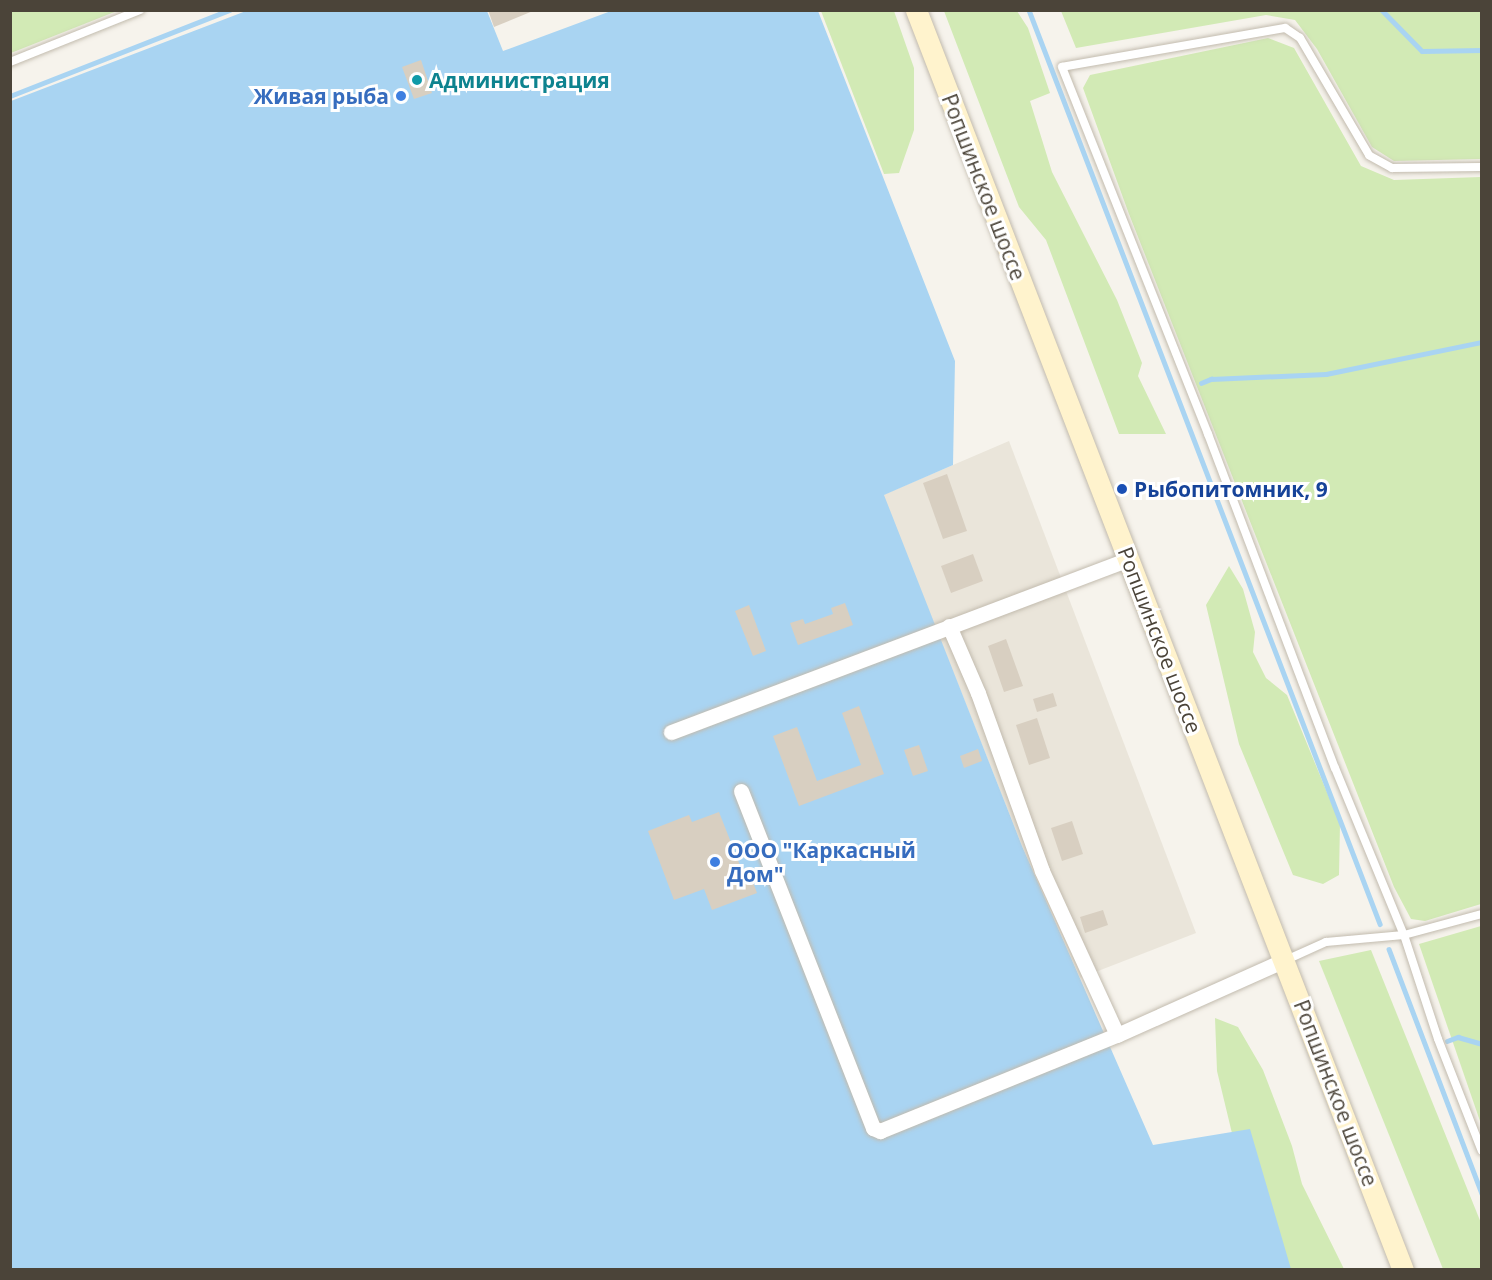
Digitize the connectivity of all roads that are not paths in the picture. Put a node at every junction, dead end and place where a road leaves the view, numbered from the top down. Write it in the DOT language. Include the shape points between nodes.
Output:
graph roads {
  1 [pos="140,10"];
  2 [pos="916,10"];
  3 [pos="10,62"];
  4 [pos="1482,166"];
  5 [pos="1128,559"];
  6 [pos="949,626"];
  7 [pos="671,732"];
  8 [pos="741,791"];
  9 [pos="1482,914"];
  10 [pos="1404,935"];
  11 [pos="1285,960"];
  12 [pos="1117,1035"];
  13 [pos="1482,1151"];
  14 [pos="1403,1269"];
  1 -- 3 [label="lane"];
  2 -- 5 [label="main road, Ропшинское шоссе"];
  4 -- 10 [label="lane" via="1392,168 1369,154 1300,38 1285,28 1062,67"];
  5 -- 6 [label="street"];
  5 -- 11 [label="main road, Ропшинское шоссе"];
  6 -- 7 [label="street"];
  6 -- 12 [label="street" via="978,693 1042,871"];
  8 -- 12 [label="street" via="873,1128 880,1131"];
  9 -- 10 [label="lane"];
  10 -- 11 [label="lane" via="1326,942"];
  10 -- 13 [label="lane" via="1438,1039"];
  11 -- 12 [label="street"];
  11 -- 14 [label="main road, Ропшинское шоссе"];
}
